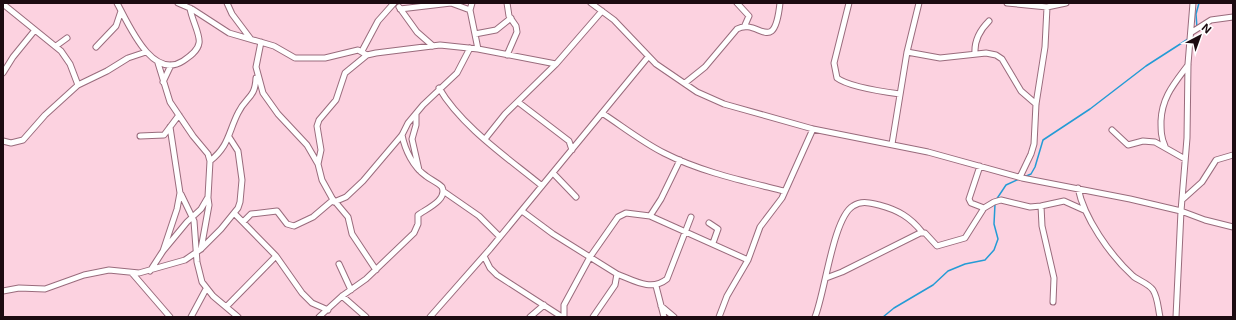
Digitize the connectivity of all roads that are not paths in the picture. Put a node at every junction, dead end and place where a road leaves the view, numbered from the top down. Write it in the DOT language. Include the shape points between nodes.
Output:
graph roads {
  1 [pos="117,3"];
  2 [pos="178,3"];
  3 [pos="227,3"];
  4 [pos="395,3"];
  5 [pos="472,3"];
  6 [pos="507,3"];
  7 [pos="592,3"];
  8 [pos="737,3"];
  9 [pos="780,3"];
  10 [pos="849,3"];
  11 [pos="919,3"];
  12 [pos="1007,3"];
  13 [pos="1066,3"];
  14 [pos="1193,3"];
  15 [pos="3,4"];
  16 [pos="191,6"];
  17 [pos="1047,7"];
  18 [pos="400,9"];
  19 [pos="470,10"];
  20 [pos="121,11"];
  21 [pos="602,11"];
  22 [pos="511,18"];
  23 [pos="1233,18"];
  24 [pos="989,21"];
  25 [pos="746,26"];
  26 [pos="35,30"];
  27 [pos="1192,32"];
  28 [pos="475,34"];
  29 [pos="67,38"];
  30 [pos="250,38"];
  31 [pos="261,42"];
  32 [pos="56,46"];
  33 [pos="433,46"];
  34 [pos="96,47"];
  35 [pos="470,48"];
  36 [pos="478,49"];
  37 [pos="362,51"];
  38 [pos="146,52"];
  39 [pos="907,52"];
  40 [pos="975,54"];
  41 [pos="367,55"];
  42 [pos="507,55"];
  43 [pos="648,58"];
  44 [pos="158,63"];
  45 [pos="556,64"];
  46 [pos="1188,64"];
  47 [pos="171,65"];
  48 [pos="3,73"];
  49 [pos="256,75"];
  50 [pos="163,82"];
  51 [pos="685,83"];
  52 [pos="78,85"];
  53 [pos="439,88"];
  54 [pos="900,94"];
  55 [pos="518,102"];
  56 [pos="1036,104"];
  57 [pos="602,113"];
  58 [pos="416,114"];
  59 [pos="179,116"];
  60 [pos="170,128"];
  61 [pos="813,129"];
  62 [pos="1112,130"];
  63 [pos="402,135"];
  64 [pos="140,136"];
  65 [pos="229,137"];
  66 [pos="485,139"];
  67 [pos="3,141"];
  68 [pos="892,144"];
  69 [pos="1165,146"];
  70 [pos="572,150"];
  71 [pos="1233,155"];
  72 [pos="1186,159"];
  73 [pos="680,160"];
  74 [pos="210,161"];
  75 [pos="318,164"];
  76 [pos="980,166"];
  77 [pos="419,170"];
  78 [pos="553,173"];
  79 [pos="1019,177"];
  80 [pos="542,186"];
  81 [pos="1078,188"];
  82 [pos="443,190"];
  83 [pos="784,191"];
  84 [pos="180,193"];
  85 [pos="208,197"];
  86 [pos="576,197"];
  87 [pos="1182,200"];
  88 [pos="334,201"];
  89 [pos="1041,206"];
  90 [pos="984,208"];
  91 [pos="1084,210"];
  92 [pos="522,211"];
  93 [pos="1181,211"];
  94 [pos="234,213"];
  95 [pos="192,216"];
  96 [pos="650,216"];
  97 [pos="691,217"];
  98 [pos="242,222"];
  99 [pos="708,224"];
  100 [pos="1233,227"];
  101 [pos="922,232"];
  102 [pos="685,233"];
  103 [pos="500,238"];
  104 [pos="713,243"];
  105 [pos="198,250"];
  106 [pos="163,251"];
  107 [pos="276,256"];
  108 [pos="484,256"];
  109 [pos="590,257"];
  110 [pos="748,260"];
  111 [pos="340,264"];
  112 [pos="376,270"];
  113 [pos="150,271"];
  114 [pos="132,273"];
  115 [pos="617,274"];
  116 [pos="826,278"];
  117 [pos="656,286"];
  118 [pos="206,289"];
  119 [pos="351,290"];
  120 [pos="3,291"];
  121 [pos="342,296"];
  122 [pos="1053,302"];
  123 [pos="544,304"];
  124 [pos="661,306"];
  125 [pos="226,307"];
  126 [pos="328,310"];
  127 [pos="170,317"];
  128 [pos="192,317"];
  129 [pos="238,317"];
  130 [pos="319,317"];
  131 [pos="366,317"];
  132 [pos="430,317"];
  133 [pos="530,317"];
  134 [pos="563,317"];
  135 [pos="593,317"];
  136 [pos="664,317"];
  137 [pos="674,317"];
  138 [pos="719,317"];
  139 [pos="815,317"];
  140 [pos="1160,317"];
  141 [pos="1176,317"];
  1 -- 20 [label="street"];
  2 -- 16 [label="street"];
  3 -- 30 [label="street"];
  4 -- 18 [label="street"];
  4 -- 37 [label="street" via="378,21"];
  5 -- 19 [label="street"];
  6 -- 22 [label="street"];
  7 -- 21 [label="street"];
  8 -- 25 [label="street" via="749,16"];
  9 -- 25 [label="street" via="772,32 759,32"];
  10 -- 54 [label="street" via="834,63 837,78 868,88"];
  11 -- 39 [label="street"];
  12 -- 17 [label="street"];
  13 -- 17 [label="street"];
  14 -- 27 [label="street"];
  15 -- 26 [label="street"];
  16 -- 30 [label="street" via="229,33"];
  16 -- 47 [label="street" via="192,21 200,43 183,61"];
  17 -- 56 [label="street" via="1044,56"];
  18 -- 19 [label="street" via="451,3"];
  18 -- 33 [label="street" via="417,32"];
  19 -- 28 [label="street"];
  20 -- 34 [label="street" via="116,26"];
  20 -- 38 [label="street"];
  21 -- 43 [label="street"];
  21 -- 45 [label="street"];
  22 -- 28 [label="street" via="496,30"];
  22 -- 42 [label="street" via="517,32"];
  23 -- 27 [label="street" via="1211,20"];
  24 -- 40 [label="street" via="979,34"];
  25 -- 51 [label="street" via="737,29 705,67"];
  26 -- 32 [label="street"];
  26 -- 48 [label="street"];
  27 -- 46 [label="street"];
  28 -- 36 [label="street"];
  29 -- 32 [label="street"];
  30 -- 31 [label="street"];
  31 -- 37 [label="street" via="301,59 325,58"];
  31 -- 49 [label="street"];
  32 -- 52 [label="street" via="70,64"];
  33 -- 35 [label="street"];
  33 -- 41 [label="street"];
  35 -- 36 [label="street"];
  35 -- 53 [label="street" via="457,73"];
  36 -- 42 [label="street"];
  37 -- 41 [label="street"];
  38 -- 44 [label="street"];
  38 -- 52 [label="street" via="128,58"];
  39 -- 40 [label="street" via="940,58"];
  39 -- 54 [label="street"];
  40 -- 56 [label="street" via="990,53 1002,59 1018,86"];
  41 -- 75 [label="street" via="345,73 336,100 319,120 317,126 322,150"];
  42 -- 45 [label="street"];
  43 -- 51 [label="street"];
  43 -- 57 [label="street"];
  44 -- 47 [label="street"];
  44 -- 50 [label="street"];
  45 -- 55 [label="street"];
  46 -- 69 [label="street" via="1169,89 1162,106 1161,131"];
  46 -- 72 [label="street"];
  47 -- 50 [label="street"];
  49 -- 65 [label="street" via="255,91 238,113"];
  49 -- 75 [label="street" via="270,105 301,138"];
  50 -- 59 [label="street" via="170,102"];
  51 -- 61 [label="street" via="697,92 724,104"];
  52 -- 67 [label="street" via="45,115 23,140 11,143"];
  53 -- 58 [label="street"];
  53 -- 66 [label="street" via="447,102"];
  54 -- 68 [label="street"];
  55 -- 66 [label="street"];
  55 -- 70 [label="street" via="564,137"];
  56 -- 79 [label="street" via="1034,144"];
  57 -- 70 [label="street"];
  57 -- 73 [label="street" via="664,153"];
  58 -- 63 [label="street"];
  58 -- 77 [label="street" via="412,139"];
  59 -- 60 [label="street"];
  59 -- 74 [label="street" via="206,150"];
  60 -- 64 [label="street" via="164,135"];
  60 -- 84 [label="street"];
  61 -- 68 [label="street"];
  61 -- 83 [label="street"];
  62 -- 69 [label="street" via="1128,145 1146,140"];
  63 -- 77 [label="street" via="404,147"];
  63 -- 88 [label="street" via="346,197"];
  65 -- 74 [label="street" via="222,151"];
  65 -- 94 [label="street" via="238,151 242,180 242,193"];
  66 -- 80 [label="street"];
  68 -- 76 [label="street"];
  69 -- 72 [label="street"];
  70 -- 78 [label="street"];
  71 -- 87 [label="street" via="1215,161 1202,182"];
  72 -- 87 [label="street"];
  73 -- 83 [label="street" via="732,178"];
  73 -- 96 [label="street"];
  74 -- 85 [label="street"];
  75 -- 88 [label="street" via="322,180"];
  76 -- 79 [label="street"];
  76 -- 90 [label="street" via="969,199 970,203"];
  77 -- 82 [label="street" via="439,184"];
  78 -- 80 [label="street"];
  78 -- 86 [label="street"];
  79 -- 81 [label="street"];
  80 -- 92 [label="street"];
  81 -- 91 [label="street"];
  81 -- 93 [label="street"];
  82 -- 103 [label="street" via="480,216"];
  82 -- 112 [label="street" via="437,202 418,215 414,233"];
  83 -- 110 [label="street" via="776,207 760,227"];
  84 -- 95 [label="street"];
  84 -- 106 [label="street"];
  85 -- 95 [label="street" via="201,209"];
  85 -- 105 [label="street" via="209,205"];
  87 -- 93 [label="street"];
  88 -- 98 [label="street" via="313,217 294,226 287,224 277,211 251,214"];
  88 -- 112 [label="street" via="348,217 352,234"];
  89 -- 90 [label="street" via="1025,207 1001,200"];
  89 -- 91 [label="street" via="1064,200"];
  89 -- 122 [label="street" via="1042,226 1054,278"];
  90 -- 101 [label="street" via="965,238 936,246"];
  91 -- 140 [label="street" via="1113,253 1152,290"];
  92 -- 103 [label="street"];
  92 -- 109 [label="street"];
  93 -- 100 [label="street"];
  93 -- 141 [label="street"];
  94 -- 98 [label="street"];
  94 -- 105 [label="street"];
  95 -- 105 [label="street"];
  95 -- 106 [label="street"];
  96 -- 102 [label="street"];
  96 -- 109 [label="street" via="632,212 620,216"];
  97 -- 102 [label="street"];
  98 -- 107 [label="street"];
  99 -- 104 [label="street" via="718,229"];
  101 -- 116 [label="street"];
  101 -- 116 [label="street" via="897,210 864,202 853,206 844,216"];
  102 -- 104 [label="street"];
  102 -- 117 [label="street" via="667,279"];
  103 -- 108 [label="street"];
  104 -- 110 [label="street"];
  105 -- 113 [label="street" via="178,264"];
  105 -- 118 [label="street" via="202,282"];
  106 -- 113 [label="street"];
  107 -- 125 [label="street"];
  107 -- 126 [label="street" via="302,293 312,303"];
  108 -- 123 [label="street" via="497,275"];
  108 -- 132 [label="street"];
  109 -- 115 [label="street"];
  109 -- 134 [label="street" via="564,305"];
  110 -- 138 [label="street" via="727,296"];
  111 -- 119 [label="street"];
  112 -- 119 [label="street"];
  113 -- 114 [label="street"];
  114 -- 120 [label="street" via="109,270 84,275 45,289 19,288"];
  114 -- 127 [label="street"];
  115 -- 117 [label="street"];
  115 -- 135 [label="street" via="615,285"];
  116 -- 139 [label="street"];
  117 -- 124 [label="street"];
  118 -- 125 [label="street"];
  118 -- 128 [label="street"];
  119 -- 121 [label="street"];
  121 -- 126 [label="street"];
  121 -- 131 [label="street"];
  123 -- 133 [label="street"];
  123 -- 134 [label="street"];
  124 -- 136 [label="street"];
  124 -- 137 [label="street"];
  125 -- 129 [label="street"];
  126 -- 130 [label="street"];
}
